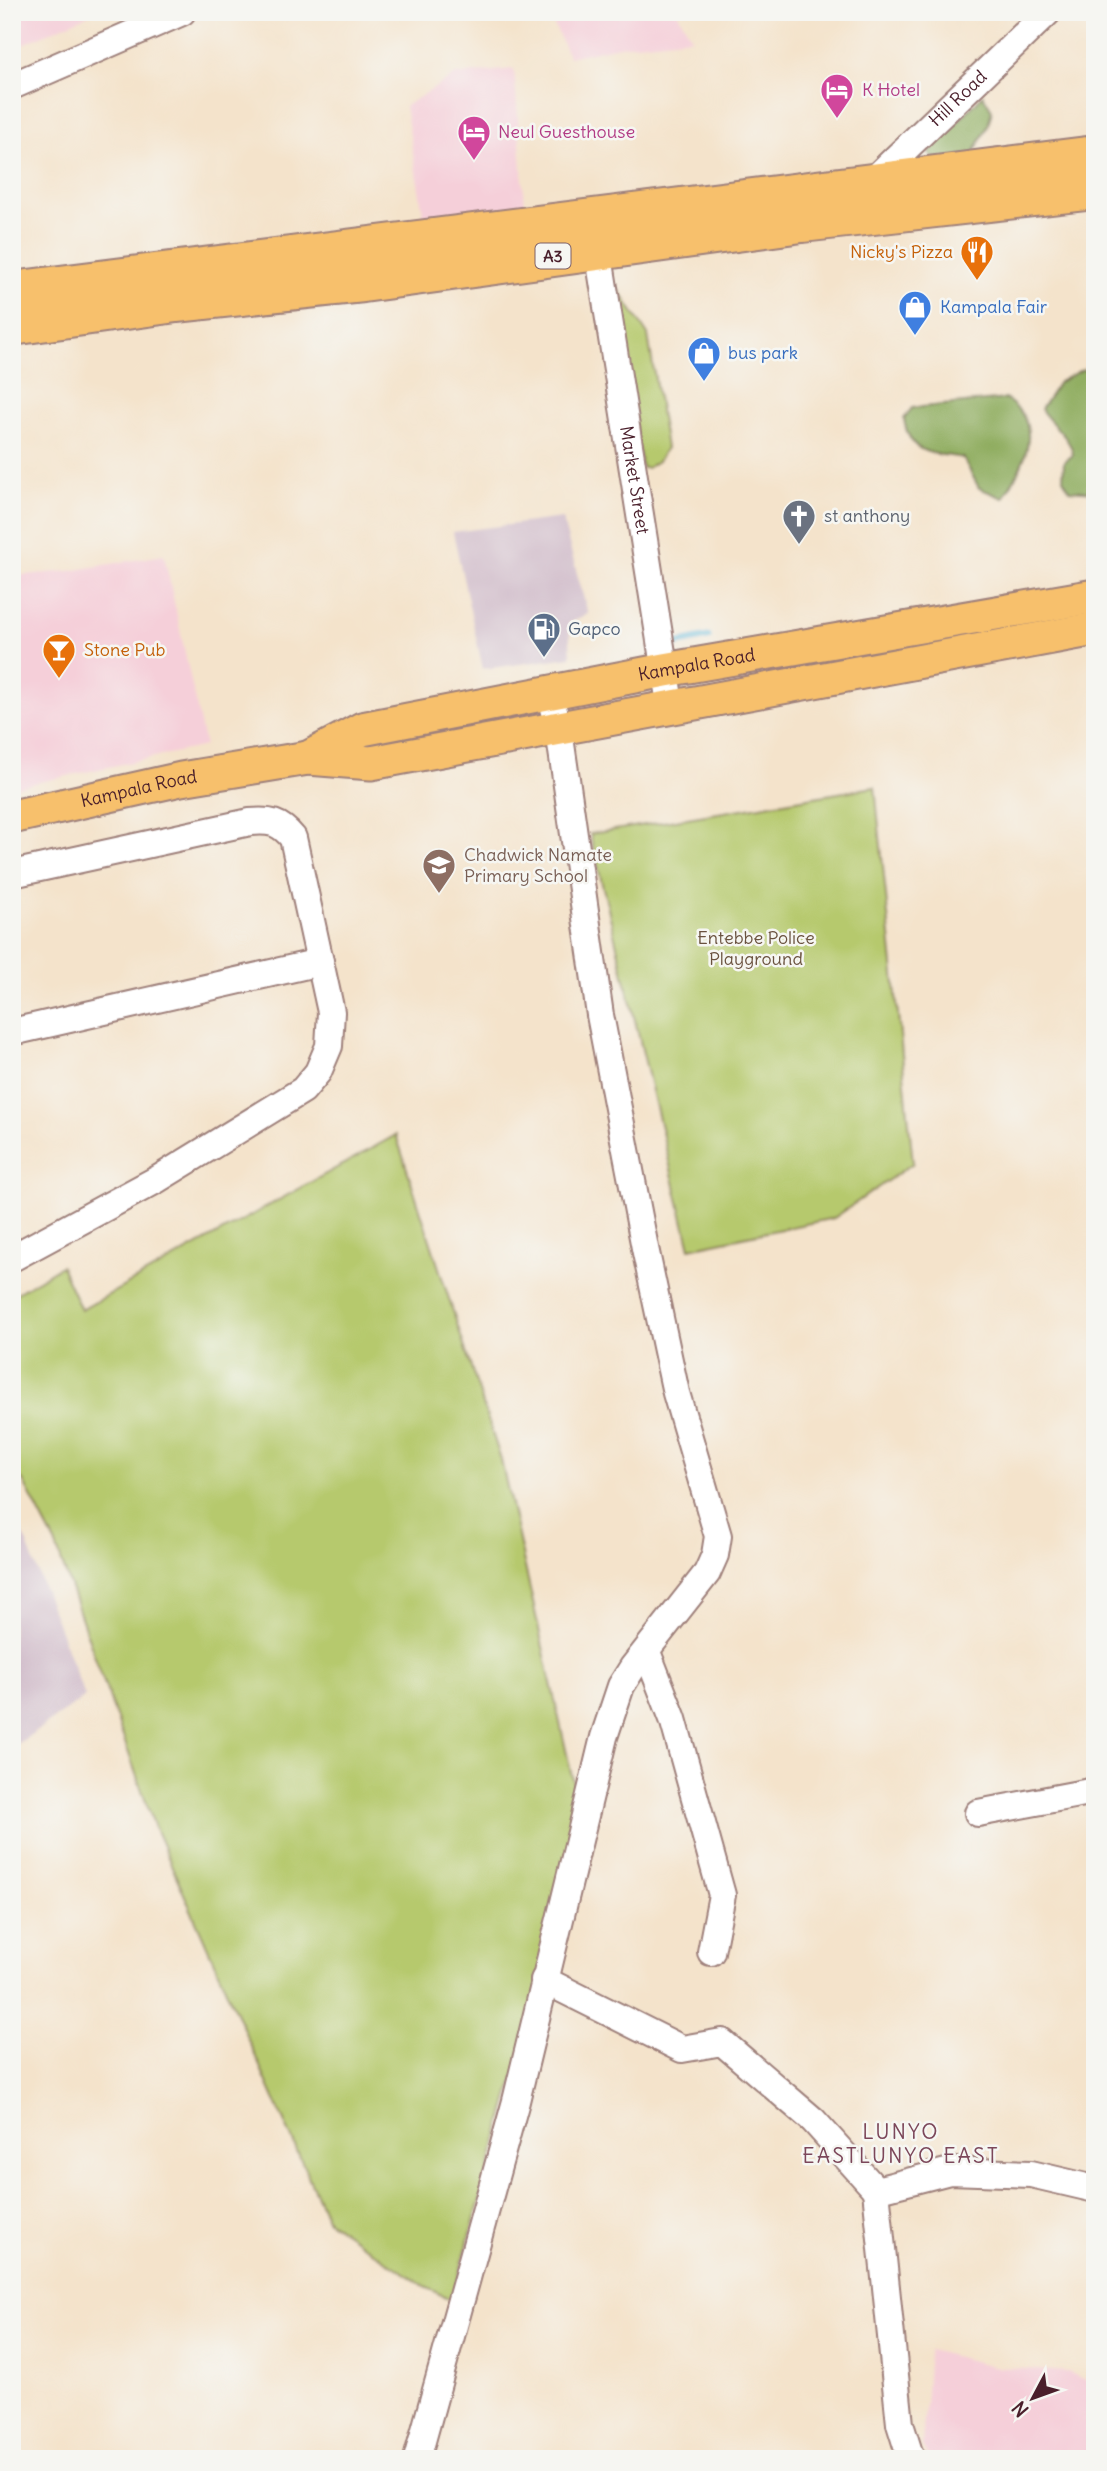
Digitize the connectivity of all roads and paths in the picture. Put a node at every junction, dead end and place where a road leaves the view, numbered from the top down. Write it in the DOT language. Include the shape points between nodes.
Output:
graph roads {
  1 [pos="182,12"];
  2 [pos="1048,12"];
  3 [pos="12,86"];
  4 [pos="1095,155"];
  5 [pos="870,183"];
  6 [pos="1095,190"];
  7 [pos="598,250"];
  8 [pos="12,290"];
  9 [pos="12,326"];
  10 [pos="1095,596"];
  11 [pos="1095,629"];
  12 [pos="665,670"];
  13 [pos="549,693"];
  14 [pos="671,710"];
  15 [pos="559,730"];
  16 [pos="308,758"];
  17 [pos="12,817"];
  18 [pos="12,874"];
  19 [pos="320,962"];
  20 [pos="12,1032"];
  21 [pos="12,1258"];
  22 [pos="647,1652"];
  23 [pos="1095,1791"];
  24 [pos="978,1813"];
  25 [pos="710,1952"];
  26 [pos="544,1980"];
  27 [pos="1095,2189"];
  28 [pos="876,2190"];
  29 [pos="417,2459"];
  30 [pos="911,2459"];
  1 -- 3 [label="street"];
  2 -- 5 [label="street, Hill Road"];
  4 -- 5 [label="highway, A3"];
  5 -- 8 [label="highway, A3"];
  6 -- 7 [label="highway, A3"];
  7 -- 9 [label="highway, A3"];
  7 -- 12 [label="street, Market Street"];
  10 -- 12 [label="main road, Kampala Road"];
  11 -- 14 [label="main road, Kampala Road"];
  12 -- 13 [label="main road, Kampala Road"];
  12 -- 14 [label="street, Market Street"];
  13 -- 15 [label="street"];
  13 -- 16 [label="main road, Kampala Road" via="362,729"];
  14 -- 15 [label="main road, Kampala Road"];
  15 -- 16 [label="main road, Kampala Road" via="371,763"];
  15 -- 22 [label="street" via="600,1015 640,1220 676,1393 718,1536 707,1573"];
  16 -- 17 [label="main road, Kampala Road" via="181,779"];
  18 -- 19 [label="street" via="269,820 283,826 293,838"];
  19 -- 20 [label="street"];
  19 -- 21 [label="street" via="331,1012 329,1046 318,1072 303,1090 158,1179"];
  22 -- 25 [label="street" via="673,1719 722,1895"];
  22 -- 26 [label="street" via="621,1686 604,1737"];
  23 -- 24 [label="street"];
  26 -- 28 [label="street" via="682,2049 722,2042 813,2120"];
  26 -- 29 [label="street" via="479,2239"];
  27 -- 28 [label="street" via="1031,2174 950,2171"];
  28 -- 30 [label="street" via="901,2424"];
}
